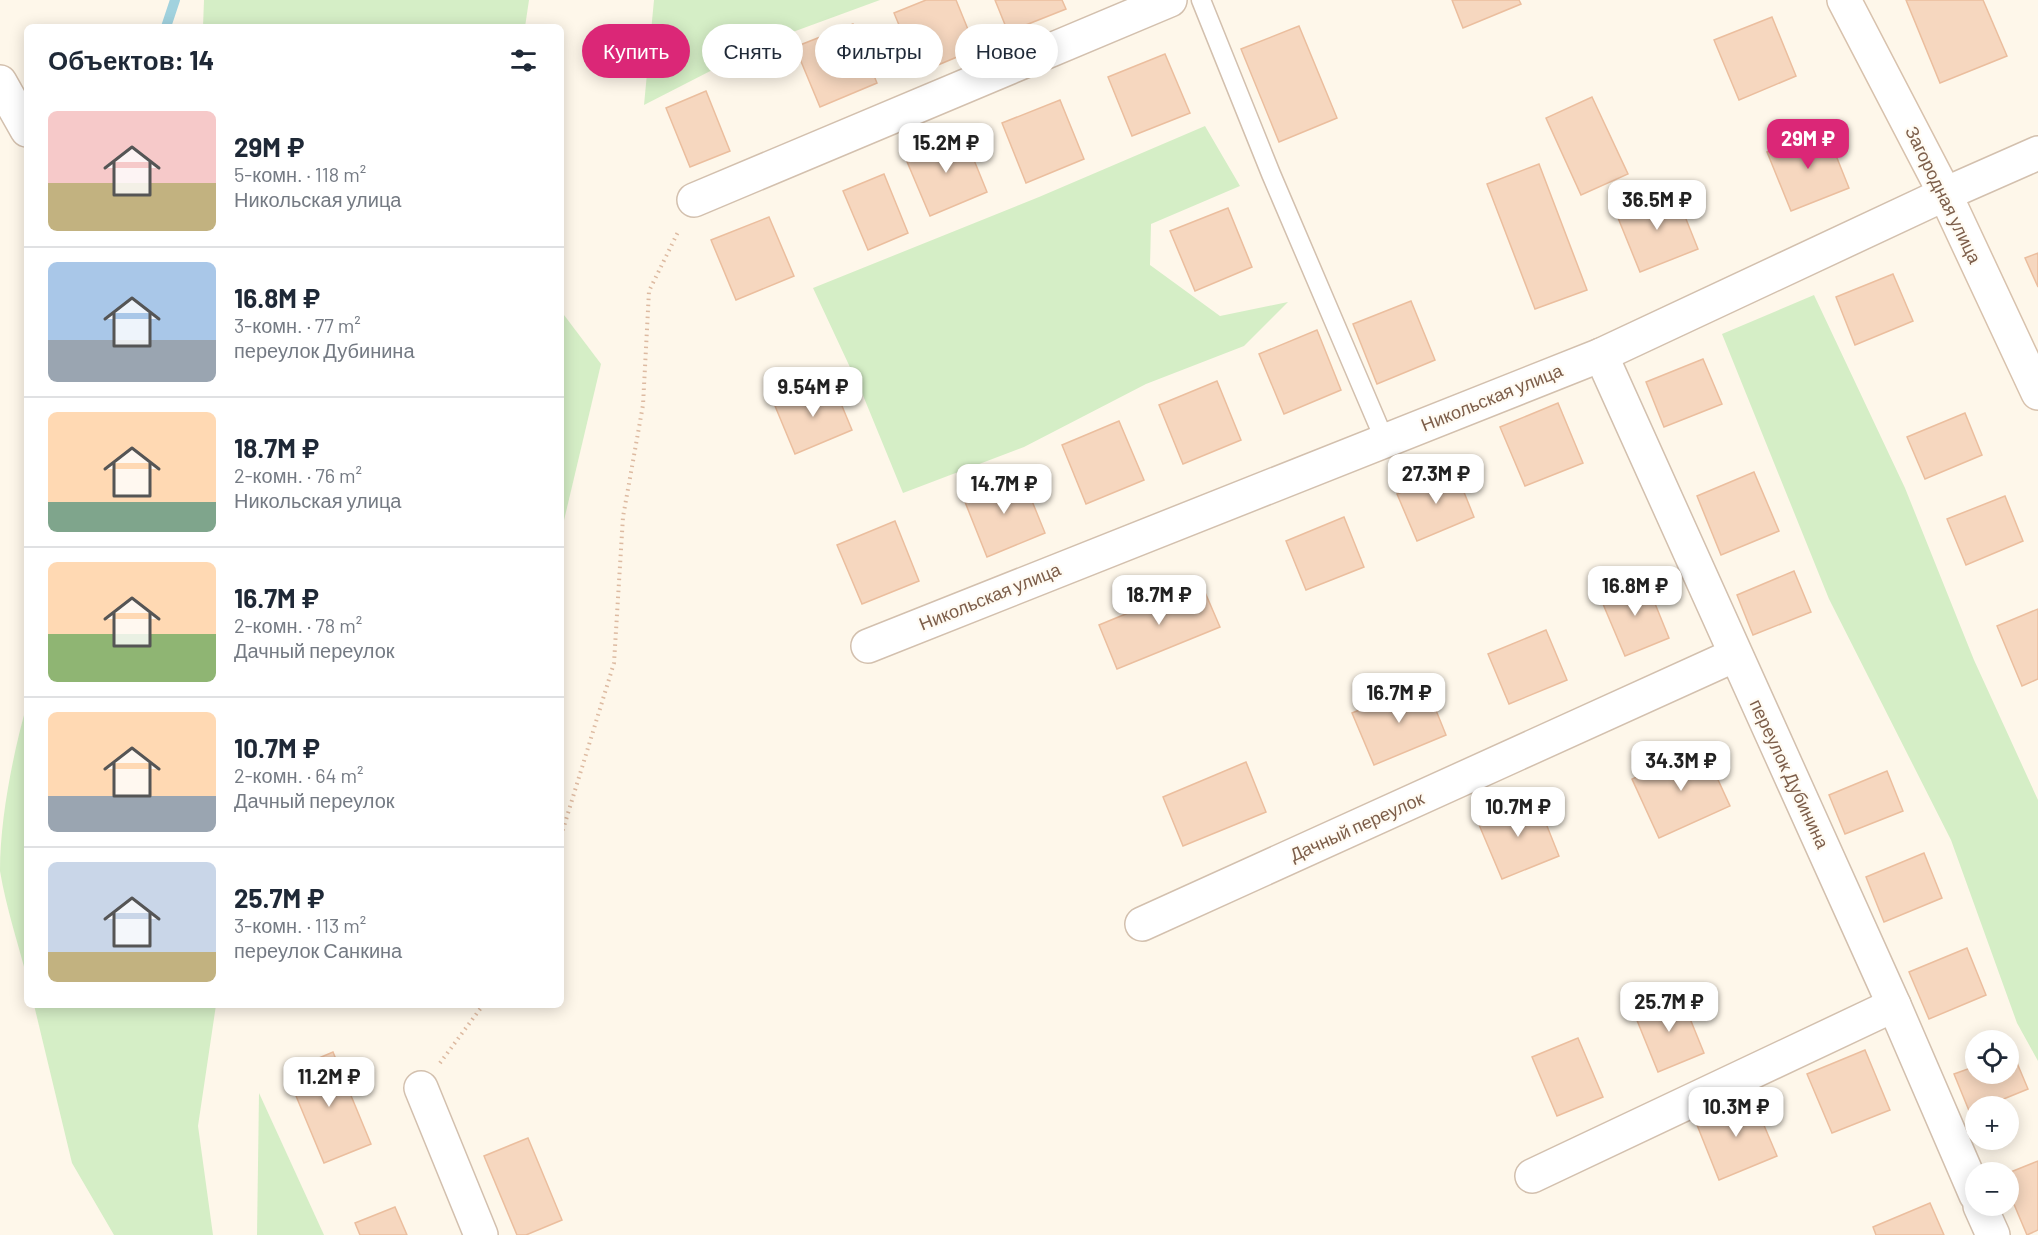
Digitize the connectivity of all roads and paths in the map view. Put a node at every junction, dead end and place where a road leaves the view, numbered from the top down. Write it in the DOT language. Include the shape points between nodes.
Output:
graph roads {
  1 [pos="1170,0"];
  2 [pos="1201,0"];
  3 [pos="1844,0"];
  4 [pos="0,81"];
  5 [pos="24,125"];
  6 [pos="2038,153"];
  7 [pos="1945,194"];
  8 [pos="694,200"];
  9 [pos="1601,355"];
  10 [pos="2038,393"];
  11 [pos="1385,441"];
  12 [pos="868,646"];
  13 [pos="1735,655"];
  14 [pos="564,826"];
  15 [pos="1142,924"];
  16 [pos="1894,1005"];
  17 [pos="481,1008"];
  18 [pos="421,1088"];
  19 [pos="1965,1170"];
  20 [pos="1532,1176"];
  21 [pos="1984,1216"];
  22 [pos="481,1235"];
  23 [pos="1993,1235"];
  1 -- 8 [label="street"];
  2 -- 11 [label="lane"];
  3 -- 7 [label="street, Загородная улица"];
  4 -- 5 [label="street"];
  6 -- 7 [label="street, Никольская улица"];
  7 -- 9 [label="street, Никольская улица"];
  7 -- 10 [label="street, Загородная улица"];
  8 -- 14 [label="path" via="649,291 643,405 622,517 614,663"];
  9 -- 11 [label="street, Никольская улица"];
  9 -- 13 [label="street, переулок Дубинина"];
  11 -- 12 [label="street, Никольская улица"];
  13 -- 15 [label="street, Дачный переулок"];
  13 -- 16 [label="street, переулок Дубинина"];
  16 -- 19 [label="street, переулок Дубинина"];
  16 -- 20 [label="street"];
  17 -- 18 [label="path"];
  18 -- 22 [label="street"];
  21 -- 23 [label="street"];
}
